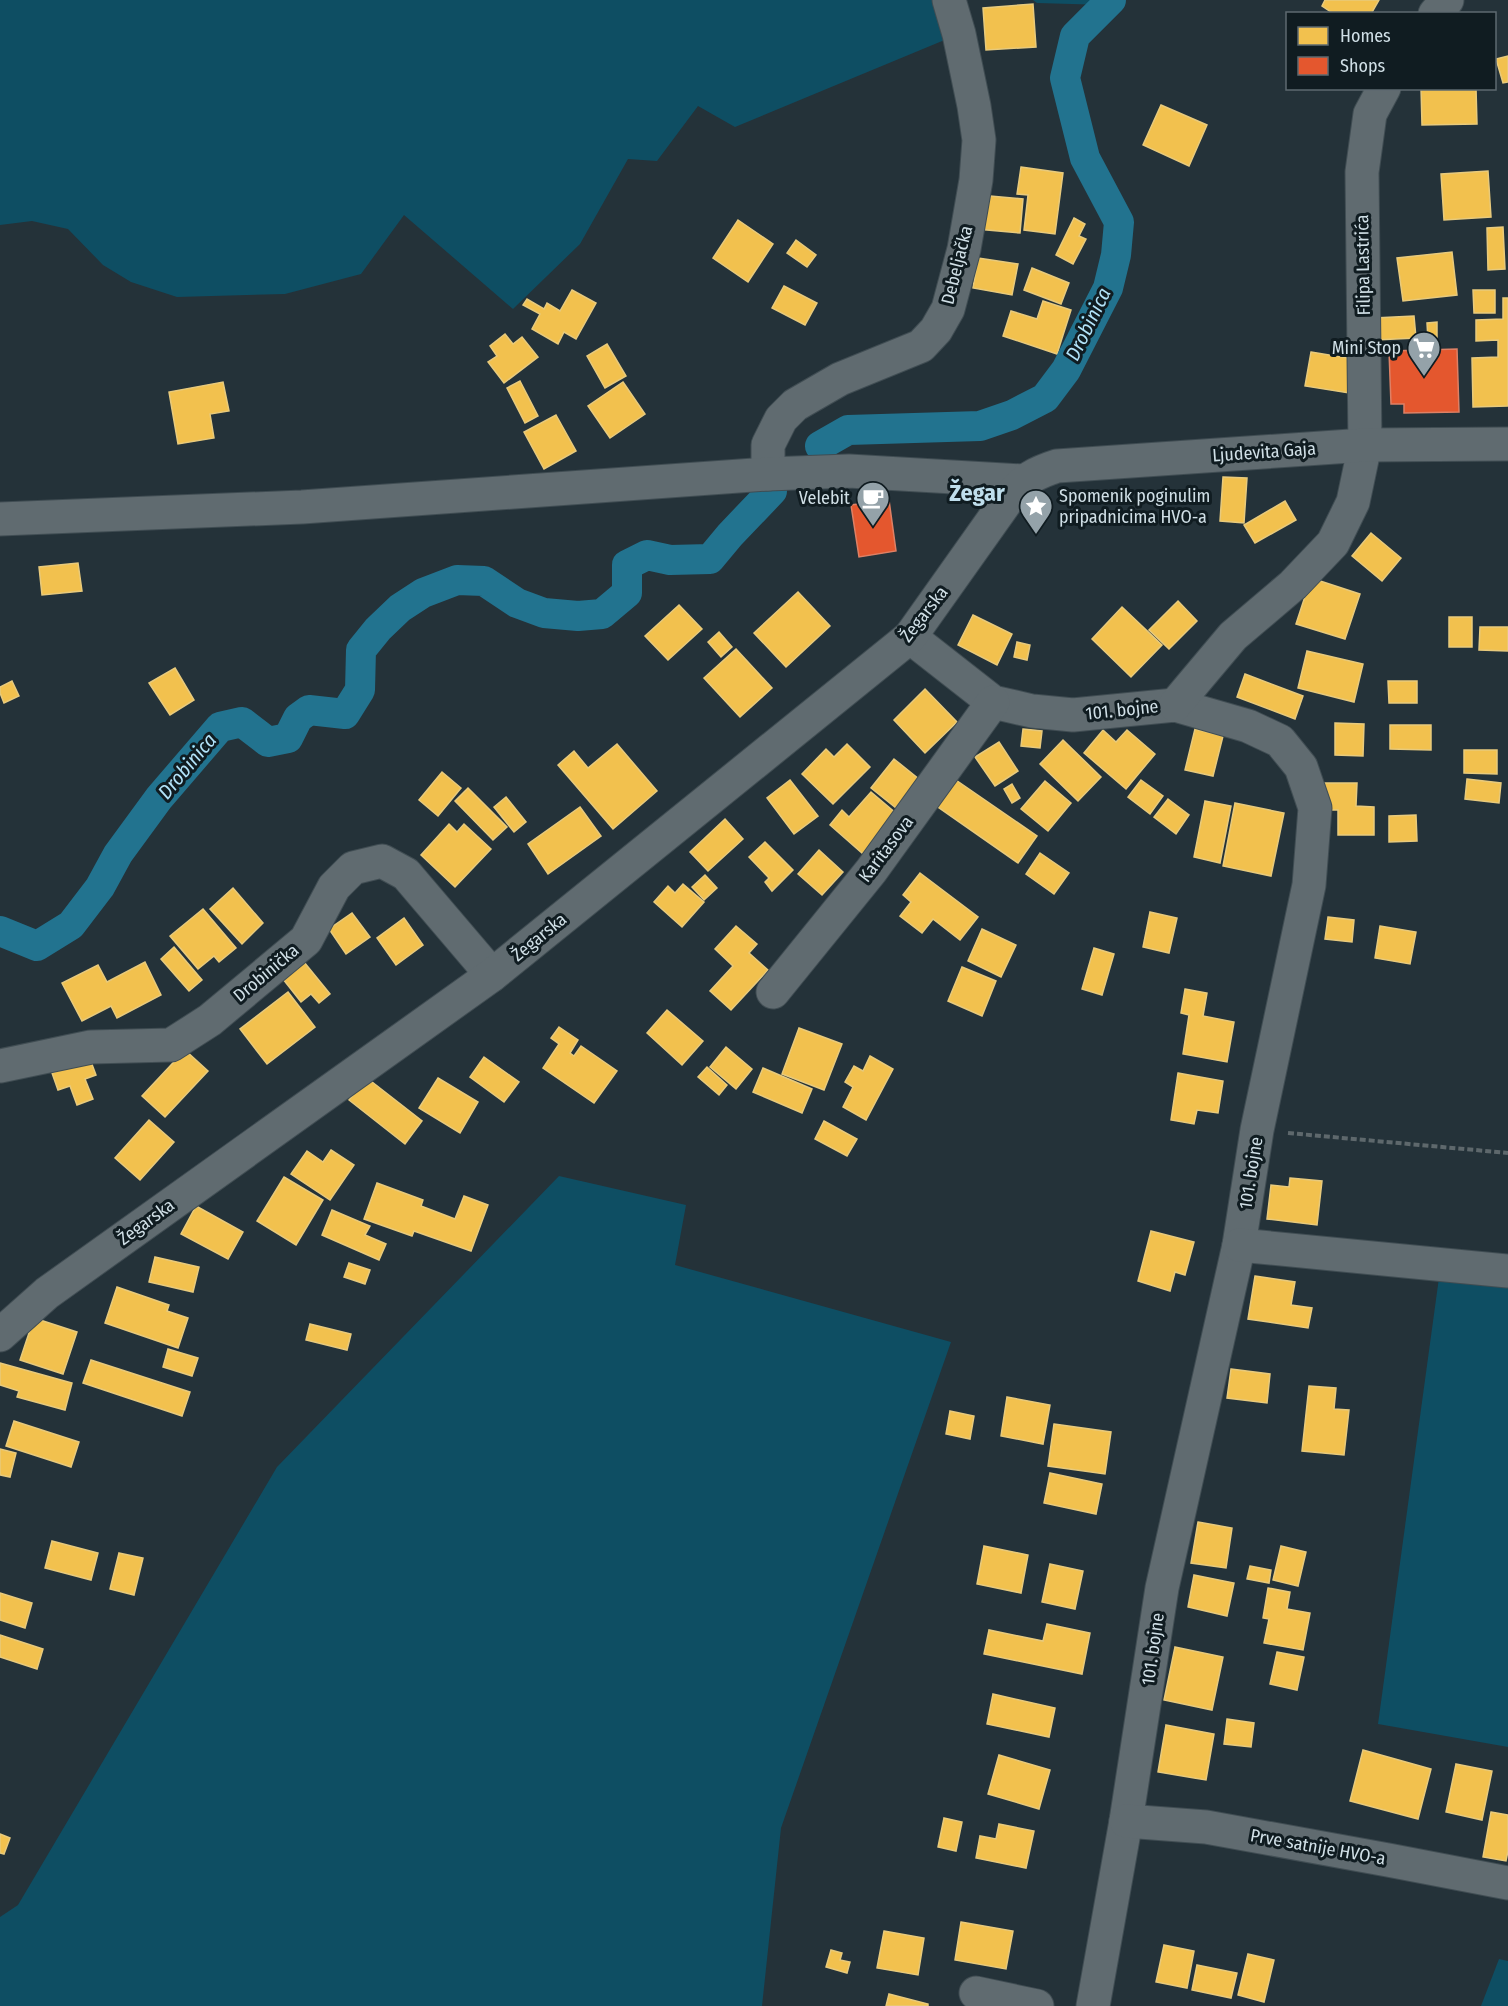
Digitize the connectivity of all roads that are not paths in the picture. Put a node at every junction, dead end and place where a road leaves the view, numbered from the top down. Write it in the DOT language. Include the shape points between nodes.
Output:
graph roads {
  1 [pos="949,0"];
  2 [pos="1447,0"];
  3 [pos="1438,12"];
  4 [pos="1383,90"];
  5 [pos="1508,444"];
  6 [pos="1365,445"];
  7 [pos="768,474"];
  8 [pos="1023,481"];
  9 [pos="0,519"];
  10 [pos="910,637"];
  11 [pos="993,702"];
  12 [pos="1175,705"];
  13 [pos="492,975"];
  14 [pos="773,992"];
  15 [pos="0,1066"];
  16 [pos="1239,1245"];
  17 [pos="1508,1271"];
  18 [pos="0,1335"];
  19 [pos="1126,1821"];
  20 [pos="1508,1883"];
  21 [pos="976,1993"];
  22 [pos="1037,2006"];
  23 [pos="1093,2006"];
  1 -- 7 [label="street, Debeljačka" via="979,140 964,249 948,309 921,346 840,380 795,405 781,419 768,445"];
  2 -- 3 [label="street"];
  4 -- 6 [label="street, Filipa Lastrića" via="1370,114 1362,172"];
  5 -- 6 [label="street, Ljudevita Gaja"];
  6 -- 8 [label="street, Ljudevita Gaja" via="1057,466"];
  6 -- 12 [label="street, Filipa Lastrića" via="1353,502 1333,543 1293,585 1233,636"];
  7 -- 8 [label="street" via="849,471"];
  7 -- 9 [label="street" via="302,507"];
  8 -- 10 [label="street, Žegarska"];
  10 -- 11 [label="street, 101. bojne"];
  10 -- 13 [label="street, Žegarska"];
  11 -- 12 [label="street, 101. bojne" via="1073,715"];
  11 -- 14 [label="street, Karitasova" via="871,871"];
  12 -- 16 [label="street, 101. bojne" via="1248,726 1280,741 1301,767 1315,808 1309,885 1257,1130"];
  13 -- 15 [label="street, Drobinička" via="406,874 382,861 353,868 334,887 306,940 210,1020 171,1045 91,1047"];
  13 -- 18 [label="street, Žegarska" via="47,1293"];
  16 -- 17 [label="street"];
  16 -- 19 [label="street, 101. bojne" via="1162,1588"];
  19 -- 20 [label="street, Prve satnije HVO-a" via="1206,1827"];
  19 -- 23 [label="street, 101. bojne"];
  21 -- 22 [label="street"];
}
